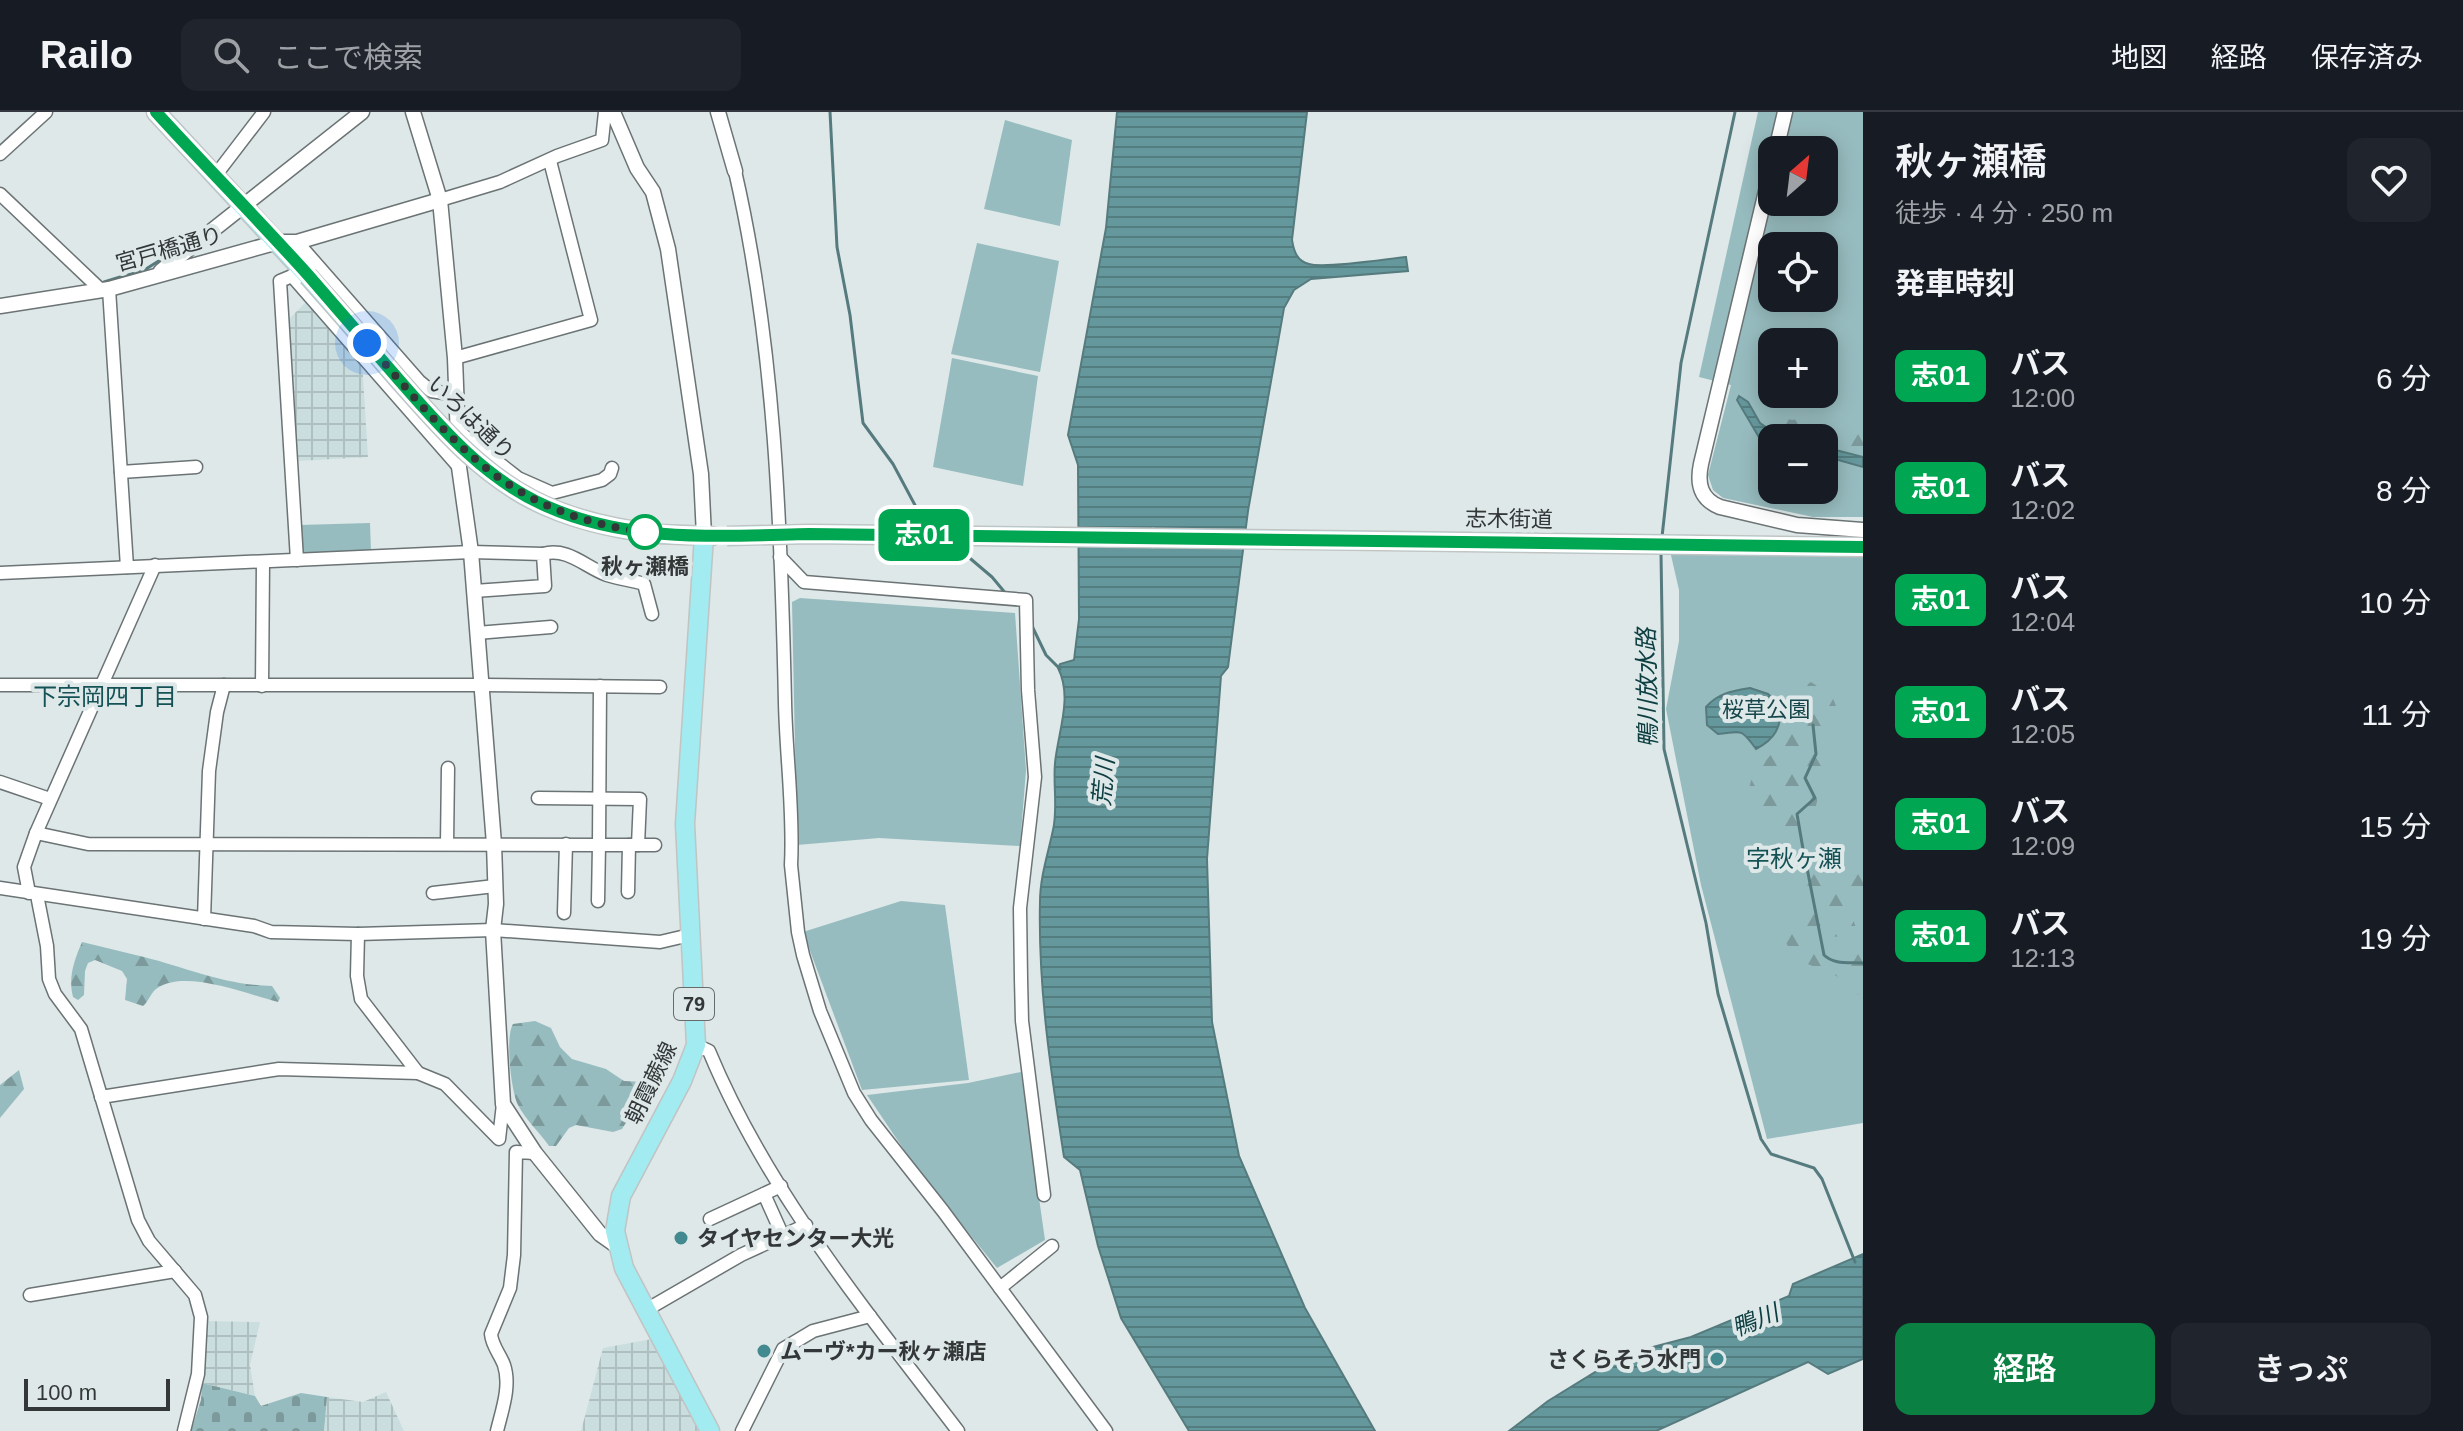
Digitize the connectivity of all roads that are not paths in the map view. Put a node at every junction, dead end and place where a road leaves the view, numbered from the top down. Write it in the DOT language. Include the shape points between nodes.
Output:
graph roads {
  1 [pos="46,112"];
  2 [pos="156,112"];
  3 [pos="264,112"];
  4 [pos="362,112"];
  5 [pos="413,112"];
  6 [pos="605,112"];
  7 [pos="613,112"];
  8 [pos="718,112"];
  9 [pos="1785,112"];
  10 [pos="1779,136"];
  11 [pos="0,154"];
  12 [pos="550,161"];
  13 [pos="735,171"];
  14 [pos="215,176"];
  15 [pos="0,194"];
  16 [pos="440,200"];
  17 [pos="238,202"];
  18 [pos="1760,216"];
  19 [pos="287,242"];
  20 [pos="301,274"];
  21 [pos="154,276"];
  22 [pos="105,290"];
  23 [pos="0,306"];
  24 [pos="455,358"];
  25 [pos="457,395"];
  26 [pos="458,431"];
  27 [pos="196,467"];
  28 [pos="459,467"];
  29 [pos="612,468"];
  30 [pos="121,472"];
  31 [pos="1863,530"];
  32 [pos="704,536"];
  33 [pos="1154,538"];
  34 [pos="1863,547"];
  35 [pos="471,552"];
  36 [pos="543,554"];
  37 [pos="780,557"];
  38 [pos="297,560"];
  39 [pos="263,562"];
  40 [pos="155,565"];
  41 [pos="127,567"];
  42 [pos="0,573"];
  43 [pos="474,591"];
  44 [pos="652,614"];
  45 [pos="551,627"];
  46 [pos="477,633"];
  47 [pos="0,685"];
  48 [pos="101,685"];
  49 [pos="224,685"];
  50 [pos="482,685"];
  51 [pos="262,686"];
  52 [pos="600,686"];
  53 [pos="660,687"];
  54 [pos="448,768"];
  55 [pos="0,782"];
  56 [pos="538,798"];
  57 [pos="50,799"];
  58 [pos="599,799"];
  59 [pos="36,833"];
  60 [pos="447,844"];
  61 [pos="494,844"];
  62 [pos="566,844"];
  63 [pos="206,845"];
  64 [pos="599,845"];
  65 [pos="634,845"];
  66 [pos="655,845"];
  67 [pos="495,886"];
  68 [pos="0,888"];
  69 [pos="628,892"];
  70 [pos="433,893"];
  71 [pos="33,894"];
  72 [pos="598,901"];
  73 [pos="564,913"];
  74 [pos="204,919"];
  75 [pos="493,930"];
  76 [pos="358,934"];
  77 [pos="690,935"];
  78 [pos="696,1045"];
  79 [pos="418,1073"];
  80 [pos="101,1097"];
  81 [pos="503,1104"];
  82 [pos="499,1139"];
  83 [pos="516,1152"];
  84 [pos="535,1153"];
  85 [pos="781,1186"];
  86 [pos="764,1194"];
  87 [pos="1044,1195"];
  88 [pos="710,1219"];
  89 [pos="806,1225"];
  90 [pos="782,1234"];
  91 [pos="617,1246"];
  92 [pos="1052,1246"];
  93 [pos="175,1271"];
  94 [pos="1000,1288"];
  95 [pos="30,1295"];
  96 [pos="646,1310"];
  97 [pos="870,1316"];
  98 [pos="184,1431"];
  99 [pos="497,1431"];
  100 [pos="710,1431"];
  101 [pos="742,1431"];
  102 [pos="958,1431"];
  103 [pos="1106,1431"];
  1 -- 11 [label="street"];
  2 -- 14 [label="main road, いろは通り"];
  3 -- 14 [label="street"];
  4 -- 17 [label="street"];
  5 -- 16 [label="street"];
  6 -- 12 [label="street" via="602,140"];
  7 -- 32 [label="street" via="653,192 668,249 701,474"];
  8 -- 13 [label="street"];
  9 -- 10 [label="street"];
  12 -- 16 [label="street"];
  12 -- 24 [label="street" via="591,320"];
  13 -- 37 [label="street" via="767,358"];
  14 -- 17 [label="main road, いろは通り"];
  15 -- 22 [label="street"];
  16 -- 19 [label="street, 宮戸橋通り"];
  16 -- 24 [label="street"];
  17 -- 19 [label="main road, いろは通り"];
  17 -- 21 [label="street"];
  18 -- 31 [label="street" via="1701,464 1700,487 1720,507 1797,525"];
  19 -- 20 [label="main road, いろは通り"];
  19 -- 21 [label="street, 宮戸橋通り"];
  19 -- 25 [label="street" via="419,381 431,391"];
  20 -- 28 [label="street"];
  20 -- 32 [label="main road, いろは通り, bridge" via="437,423 494,476 533,500 609,526"];
  20 -- 38 [label="street" via="280,281"];
  21 -- 22 [label="street, 宮戸橋通り"];
  22 -- 23 [label="street, 宮戸橋通り"];
  22 -- 30 [label="street"];
  24 -- 25 [label="street"];
  25 -- 26 [label="street"];
  26 -- 28 [label="street"];
  26 -- 29 [label="street" via="518,478 552,493 602,480"];
  27 -- 30 [label="street"];
  28 -- 35 [label="street"];
  30 -- 41 [label="street"];
  32 -- 33 [label="main road, いろは通り, bridge"];
  32 -- 77 [label="main road, 朝霞蕨線 / 79" via="686,799"];
  33 -- 34 [label="main road, 志木街道"];
  35 -- 36 [label="street"];
  35 -- 38 [label="street"];
  35 -- 43 [label="street"];
  36 -- 43 [label="street" via="545,586"];
  36 -- 44 [label="street" via="565,553 607,574 644,584"];
  37 -- 87 [label="street" via="804,582 1026,600 1035,777 1020,908 1022,1021"];
  37 -- 94 [label="street" via="791,865 798,932 811,980 861,1104"];
  38 -- 39 [label="street"];
  39 -- 40 [label="street"];
  39 -- 51 [label="street"];
  40 -- 41 [label="street"];
  40 -- 48 [label="street"];
  41 -- 42 [label="street"];
  43 -- 46 [label="street"];
  45 -- 46 [label="street"];
  46 -- 50 [label="street"];
  47 -- 48 [label="street"];
  48 -- 49 [label="street"];
  48 -- 57 [label="street"];
  49 -- 51 [label="street"];
  49 -- 63 [label="street" via="209,771"];
  50 -- 51 [label="street"];
  50 -- 52 [label="street"];
  50 -- 61 [label="street"];
  52 -- 53 [label="street"];
  52 -- 58 [label="street"];
  54 -- 60 [label="street"];
  55 -- 57 [label="street"];
  56 -- 58 [label="street"];
  57 -- 59 [label="street"];
  58 -- 64 [label="street"];
  58 -- 65 [label="street" via="640,799"];
  59 -- 63 [label="street" via="88,844"];
  59 -- 71 [label="street" via="24,867"];
  60 -- 61 [label="street"];
  60 -- 63 [label="street"];
  61 -- 62 [label="street"];
  61 -- 67 [label="street"];
  62 -- 64 [label="street"];
  62 -- 73 [label="street"];
  63 -- 74 [label="street"];
  64 -- 65 [label="street"];
  64 -- 72 [label="street"];
  65 -- 66 [label="street"];
  65 -- 69 [label="street"];
  67 -- 70 [label="street"];
  67 -- 75 [label="street"];
  68 -- 71 [label="street"];
  71 -- 74 [label="street"];
  71 -- 80 [label="street" via="47,946 49,979 81,1029"];
  74 -- 76 [label="street" via="271,932"];
  75 -- 76 [label="street"];
  75 -- 77 [label="street" via="660,942"];
  75 -- 81 [label="street"];
  76 -- 79 [label="street" via="361,999"];
  77 -- 78 [label="main road, 朝霞蕨線 / 79"];
  78 -- 85 [label="street" via="709,1051"];
  78 -- 91 [label="main road, 朝霞蕨線 / 79" via="621,1196 615,1220"];
  79 -- 80 [label="street" via="279,1069"];
  79 -- 82 [label="street" via="445,1084"];
  80 -- 93 [label="street" via="138,1220"];
  81 -- 82 [label="street"];
  81 -- 84 [label="street"];
  82 -- 83 [label="street"];
  83 -- 84 [label="street"];
  83 -- 99 [label="street" via="510,1288 491,1334 507,1375"];
  84 -- 91 [label="street" via="600,1234"];
  85 -- 86 [label="street"];
  85 -- 89 [label="street"];
  86 -- 88 [label="street"];
  86 -- 90 [label="street"];
  89 -- 90 [label="street"];
  89 -- 97 [label="street"];
  90 -- 96 [label="street"];
  91 -- 96 [label="main road, 朝霞蕨線 / 79"];
  92 -- 94 [label="street"];
  93 -- 95 [label="street"];
  93 -- 98 [label="street" via="195,1295 201,1317 198,1374"];
  94 -- 103 [label="street"];
  96 -- 100 [label="main road, 朝霞蕨線 / 79"];
  97 -- 101 [label="street" via="813,1331 783,1349"];
  97 -- 102 [label="street"];
}
